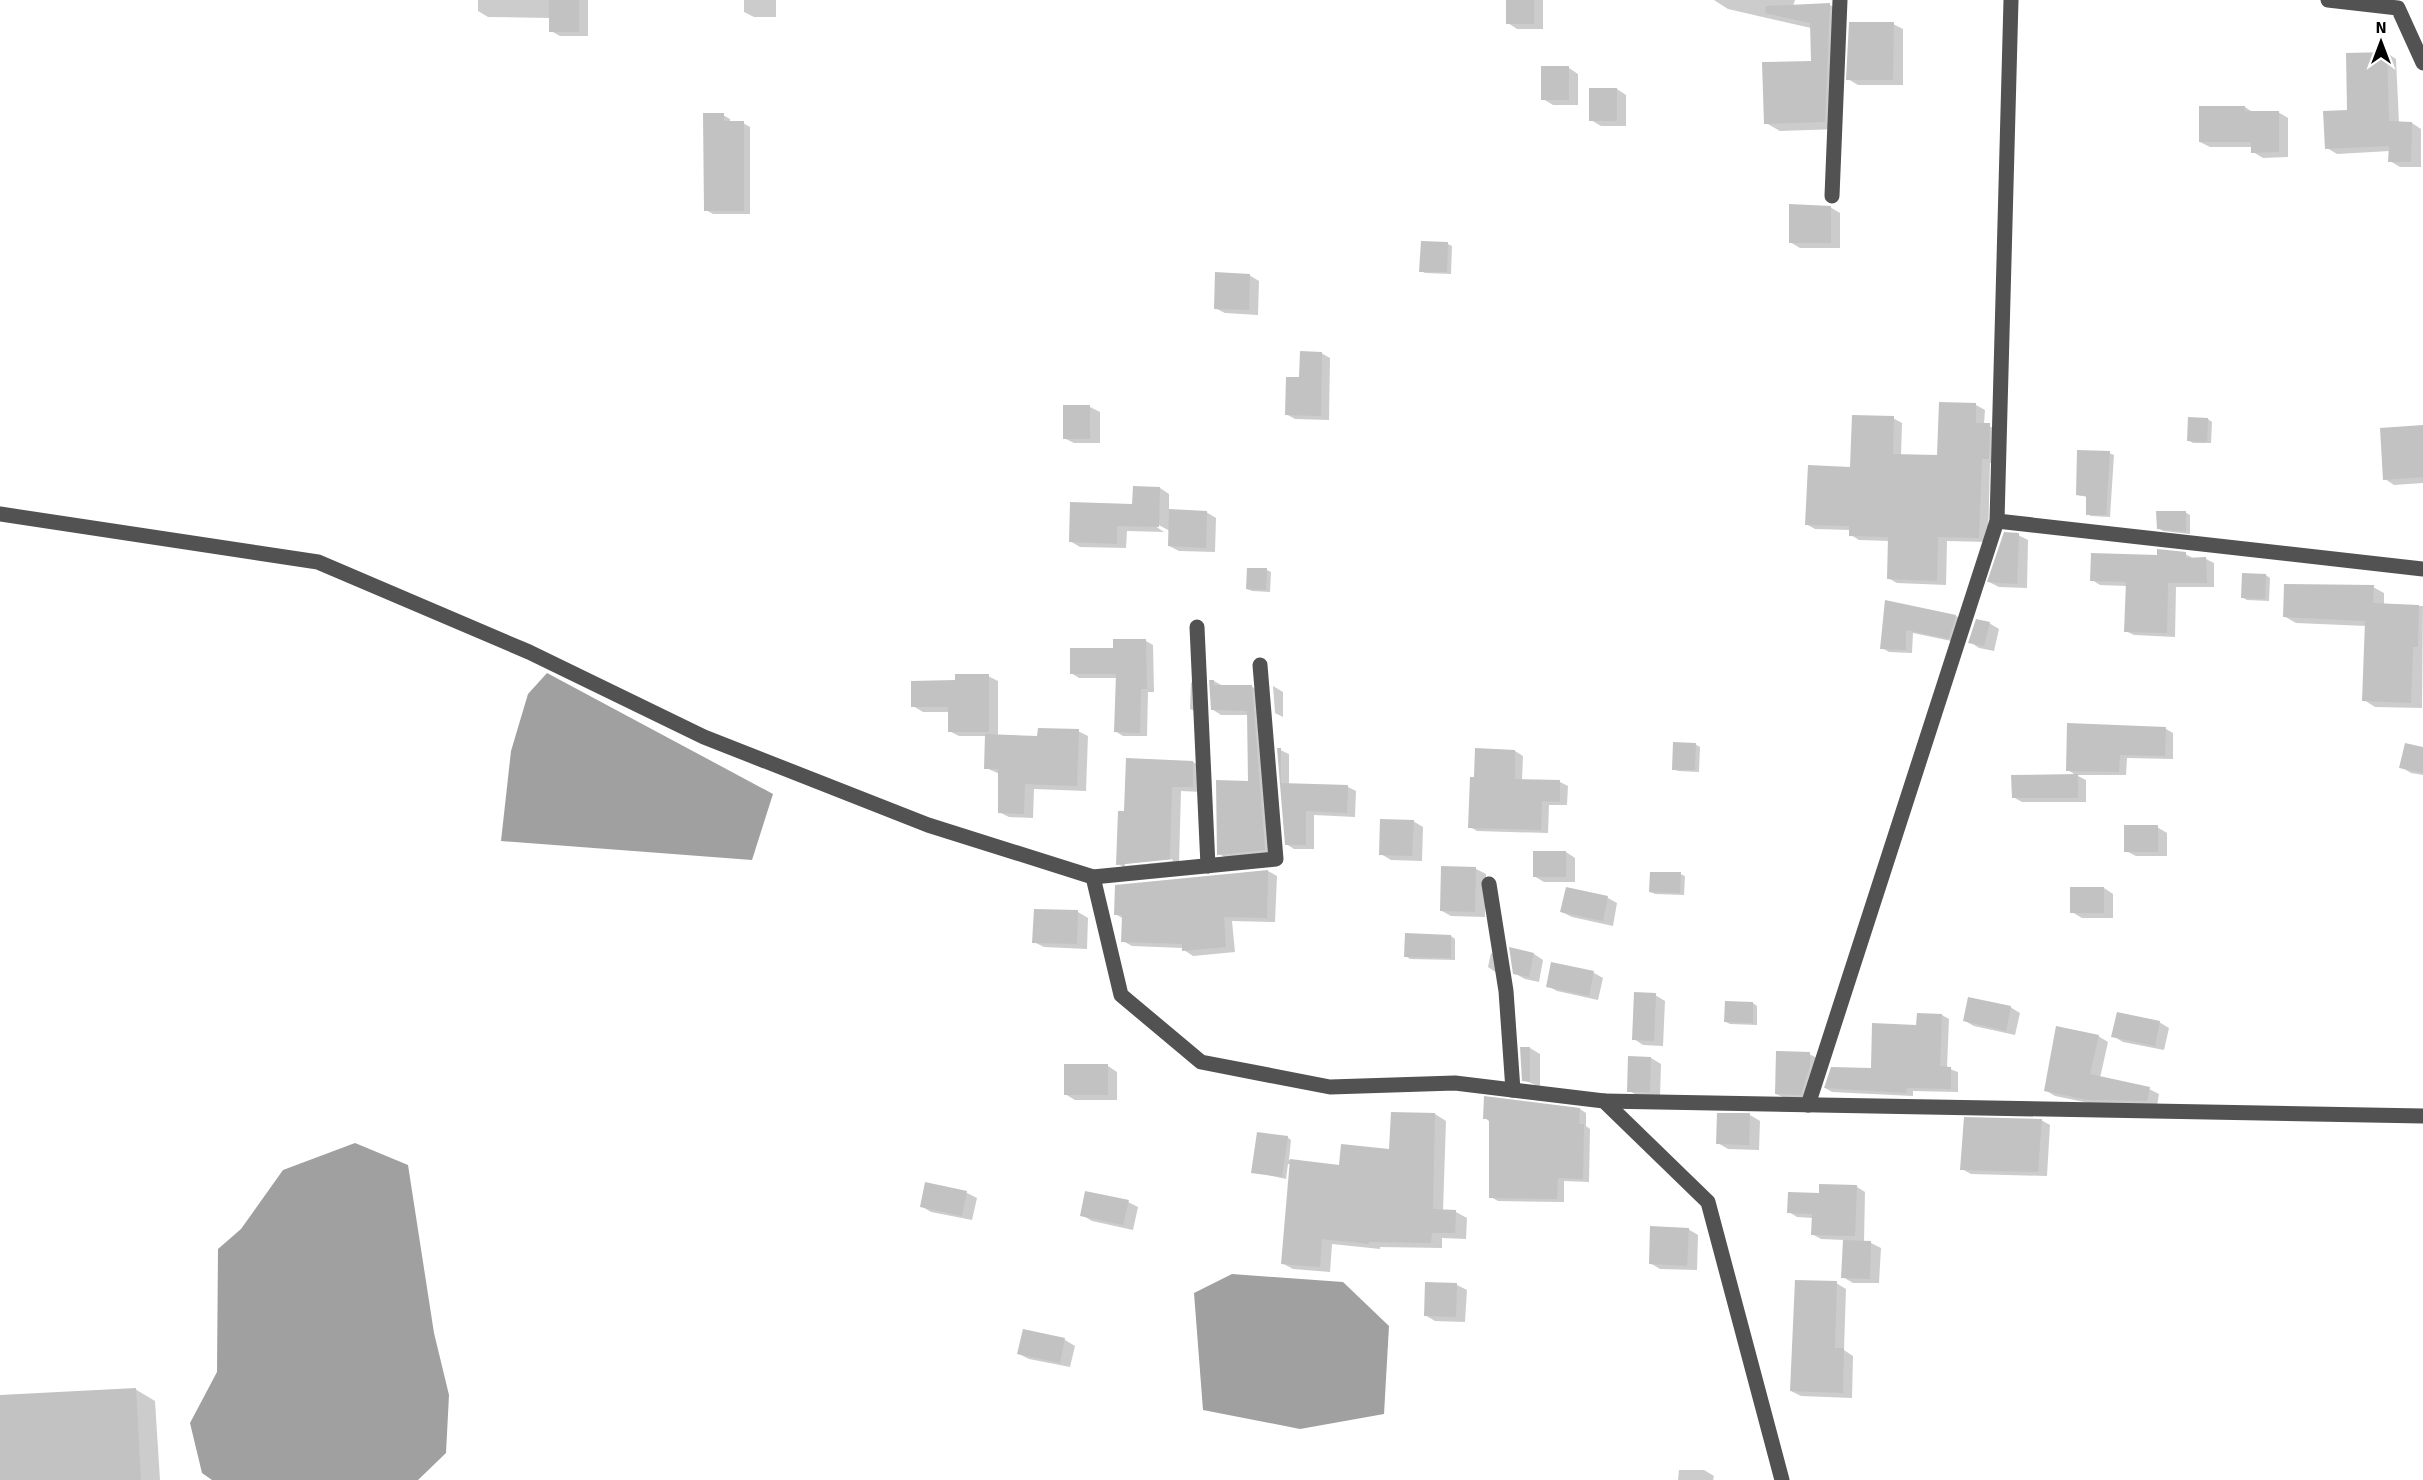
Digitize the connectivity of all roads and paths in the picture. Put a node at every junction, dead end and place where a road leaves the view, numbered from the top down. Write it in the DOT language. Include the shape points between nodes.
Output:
graph roads {
  1 [pos="1840,0"];
  2 [pos="2012,0"];
  3 [pos="2328,0"];
  4 [pos="2423,63"];
  5 [pos="1832,196"];
  6 [pos="0,514"];
  7 [pos="1997,521"];
  8 [pos="2423,569"];
  9 [pos="1197,627"];
  10 [pos="1260,665"];
  11 [pos="1209,866"];
  12 [pos="1093,877"];
  13 [pos="1489,884"];
  14 [pos="1513,1090"];
  15 [pos="1604,1101"];
  16 [pos="1808,1105"];
  17 [pos="2423,1116"];
  18 [pos="1782,1480"];
  1 -- 5 [label="street"];
  2 -- 7 [label="street"];
  3 -- 4 [label="street" via="2398,8"];
  6 -- 12 [label="street" via="318,562 529,652 704,737 928,825"];
  7 -- 8 [label="street"];
  7 -- 16 [label="street"];
  9 -- 11 [label="street"];
  10 -- 11 [label="street" via="1276,859"];
  11 -- 12 [label="street"];
  12 -- 14 [label="street" via="1121,995 1201,1062 1330,1087 1455,1083"];
  13 -- 14 [label="street" via="1506,991"];
  14 -- 15 [label="street"];
  15 -- 16 [label="street"];
  15 -- 18 [label="street" via="1708,1202"];
  16 -- 17 [label="street"];
}
